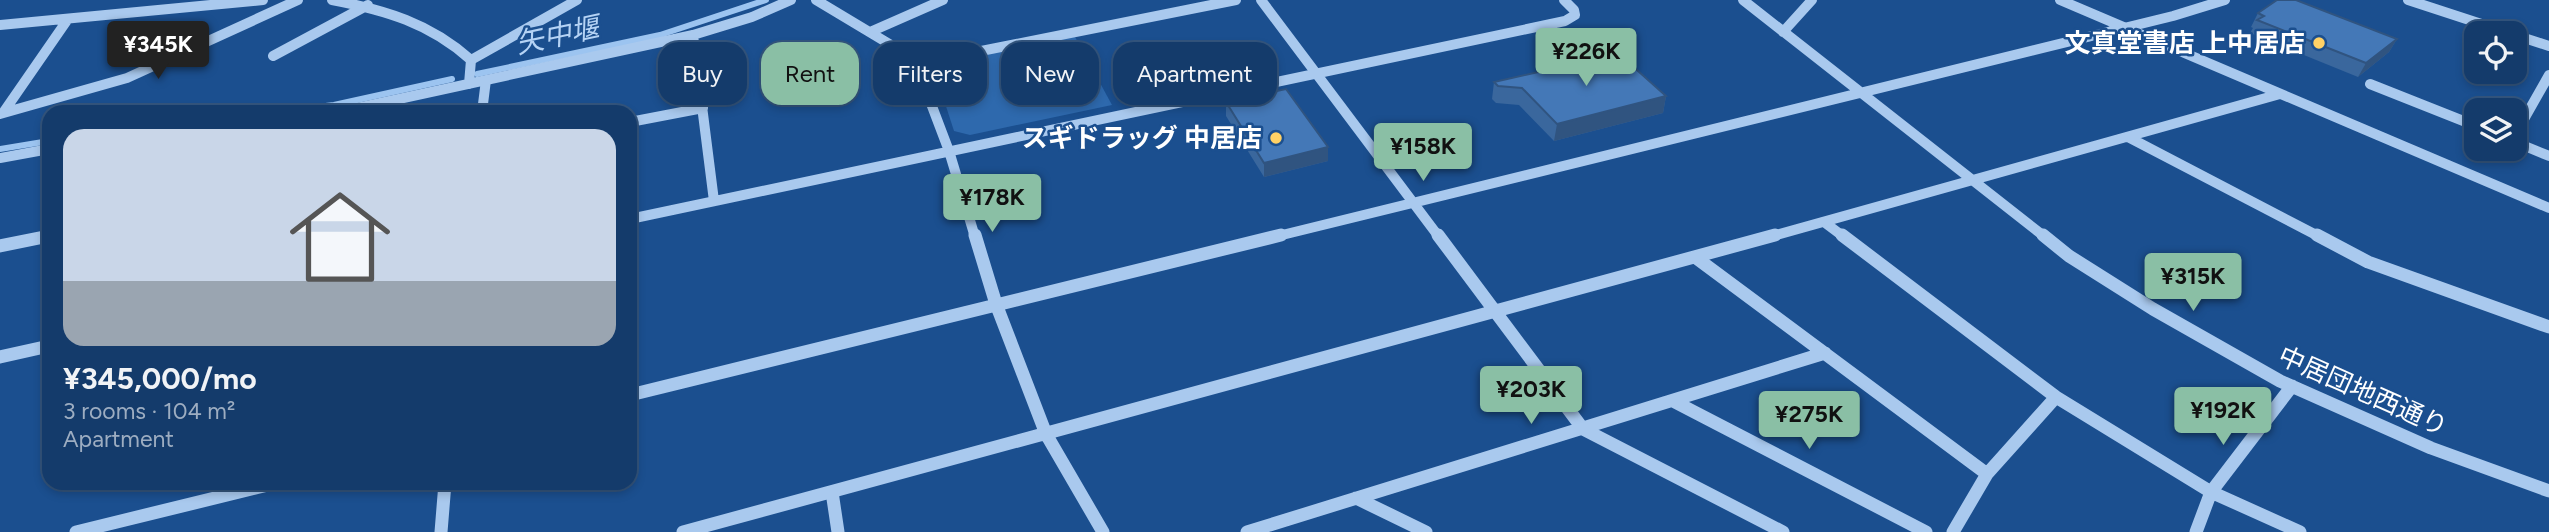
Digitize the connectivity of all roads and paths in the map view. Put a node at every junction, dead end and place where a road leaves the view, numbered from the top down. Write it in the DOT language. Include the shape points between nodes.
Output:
graph roads {
  1 [pos="263,0"];
  2 [pos="298,0"];
  3 [pos="332,0"];
  4 [pos="577,0"];
  5 [pos="791,0"];
  6 [pos="816,0"];
  7 [pos="943,0"];
  8 [pos="1236,0"];
  9 [pos="1261,0"];
  10 [pos="1563,0"];
  11 [pos="1743,0"];
  12 [pos="1812,0"];
  13 [pos="2060,0"];
  14 [pos="2225,0"];
  15 [pos="2408,0"];
  16 [pos="371,3"];
  17 [pos="68,19"];
  18 [pos="2473,21"];
  19 [pos="0,25"];
  20 [pos="2125,28"];
  21 [pos="870,32"];
  22 [pos="1783,32"];
  23 [pos="693,35"];
  24 [pos="2527,39"];
  25 [pos="884,42"];
  26 [pos="2549,46"];
  27 [pos="987,50"];
  28 [pos="273,56"];
  29 [pos="471,60"];
  30 [pos="1314,72"];
  31 [pos="2549,75"];
  32 [pos="486,80"];
  33 [pos="469,84"];
  34 [pos="2370,84"];
  35 [pos="1862,93"];
  36 [pos="2280,94"];
  37 [pos="371,105"];
  38 [pos="483,105"];
  39 [pos="932,105"];
  40 [pos="703,108"];
  41 [pos="1,113"];
  42 [pos="2527,114"];
  43 [pos="637,121"];
  44 [pos="2464,121"];
  45 [pos="2128,136"];
  46 [pos="2527,147"];
  47 [pos="42,150"];
  48 [pos="949,151"];
  49 [pos="2549,156"];
  50 [pos="0,158"];
  51 [pos="1972,180"];
  52 [pos="714,201"];
  53 [pos="1413,202"];
  54 [pos="2549,208"];
  55 [pos="637,218"];
  56 [pos="1824,222"];
  57 [pos="42,237"];
  58 [pos="0,246"];
  59 [pos="1695,257"];
  60 [pos="996,304"];
  61 [pos="1496,312"];
  62 [pos="2549,327"];
  63 [pos="42,348"];
  64 [pos="1825,353"];
  65 [pos="0,357"];
  66 [pos="2292,386"];
  67 [pos="637,394"];
  68 [pos="2056,397"];
  69 [pos="1675,402"];
  70 [pos="1583,429"];
  71 [pos="1046,434"];
  72 [pos="1987,474"];
  73 [pos="247,490"];
  74 [pos="444,490"];
  75 [pos="2549,491"];
  76 [pos="832,492"];
  77 [pos="2211,492"];
  78 [pos="1356,498"];
  79 [pos="76,532"];
  80 [pos="441,532"];
  81 [pos="683,532"];
  82 [pos="838,532"];
  83 [pos="1103,532"];
  84 [pos="1247,532"];
  85 [pos="1426,532"];
  86 [pos="1783,532"];
  87 [pos="1926,532"];
  88 [pos="1953,532"];
  89 [pos="2196,532"];
  90 [pos="2300,532"];
  1 -- 17 [label="street"];
  2 -- 41 [label="street" via="127,78"];
  3 -- 16 [label="street"];
  4 -- 29 [label="street"];
  5 -- 23 [label="street"];
  6 -- 21 [label="street"];
  7 -- 21 [label="street"];
  8 -- 27 [label="street"];
  9 -- 30 [label="street"];
  10 -- 30 [label="street" via="1574,10 1572,19"];
  11 -- 22 [label="street, 中居団地西通り"];
  12 -- 22 [label="street"];
  13 -- 20 [label="street"];
  14 -- 20 [label="street"];
  15 -- 18 [label="street"];
  16 -- 28 [label="street"];
  16 -- 29 [label="street" via="436,30"];
  17 -- 19 [label="street"];
  17 -- 41 [label="street"];
  20 -- 35 [label="street"];
  20 -- 36 [label="street"];
  21 -- 25 [label="street"];
  22 -- 35 [label="street, 中居団地西通り"];
  23 -- 32 [label="street"];
  23 -- 40 [label="street"];
  24 -- 26 [label="street"];
  29 -- 33 [label="street"];
  30 -- 48 [label="street"];
  30 -- 53 [label="street"];
  31 -- 42 [label="street"];
  32 -- 33 [label="street"];
  32 -- 38 [label="street"];
  33 -- 37 [label="street"];
  34 -- 44 [label="street"];
  35 -- 51 [label="street, 中居団地西通り"];
  35 -- 53 [label="street"];
  36 -- 45 [label="street"];
  36 -- 54 [label="street"];
  39 -- 48 [label="street"];
  40 -- 43 [label="street"];
  40 -- 52 [label="street"];
  45 -- 51 [label="street"];
  45 -- 62 [label="street" via="2368,262"];
  46 -- 49 [label="street"];
  47 -- 50 [label="street"];
  48 -- 52 [label="street"];
  48 -- 60 [label="street"];
  51 -- 56 [label="street"];
  51 -- 66 [label="street, 中居団地西通り" via="2079,263"];
  52 -- 55 [label="street"];
  53 -- 60 [label="street"];
  53 -- 61 [label="street"];
  56 -- 59 [label="street"];
  56 -- 68 [label="street"];
  57 -- 58 [label="street"];
  59 -- 61 [label="street"];
  59 -- 64 [label="street"];
  60 -- 67 [label="street"];
  60 -- 71 [label="street"];
  61 -- 70 [label="street"];
  61 -- 71 [label="street"];
  63 -- 65 [label="street"];
  64 -- 69 [label="street"];
  64 -- 72 [label="street"];
  66 -- 75 [label="street, 中居団地西通り" via="2431,448"];
  66 -- 77 [label="street"];
  68 -- 72 [label="street"];
  68 -- 77 [label="street"];
  69 -- 70 [label="street"];
  69 -- 87 [label="street"];
  70 -- 78 [label="street"];
  70 -- 86 [label="street"];
  71 -- 76 [label="street"];
  71 -- 83 [label="street"];
  72 -- 88 [label="street"];
  73 -- 79 [label="street"];
  74 -- 80 [label="street"];
  76 -- 81 [label="street"];
  76 -- 82 [label="street"];
  77 -- 89 [label="street"];
  77 -- 90 [label="street"];
  78 -- 84 [label="street"];
  78 -- 85 [label="street"];
}
